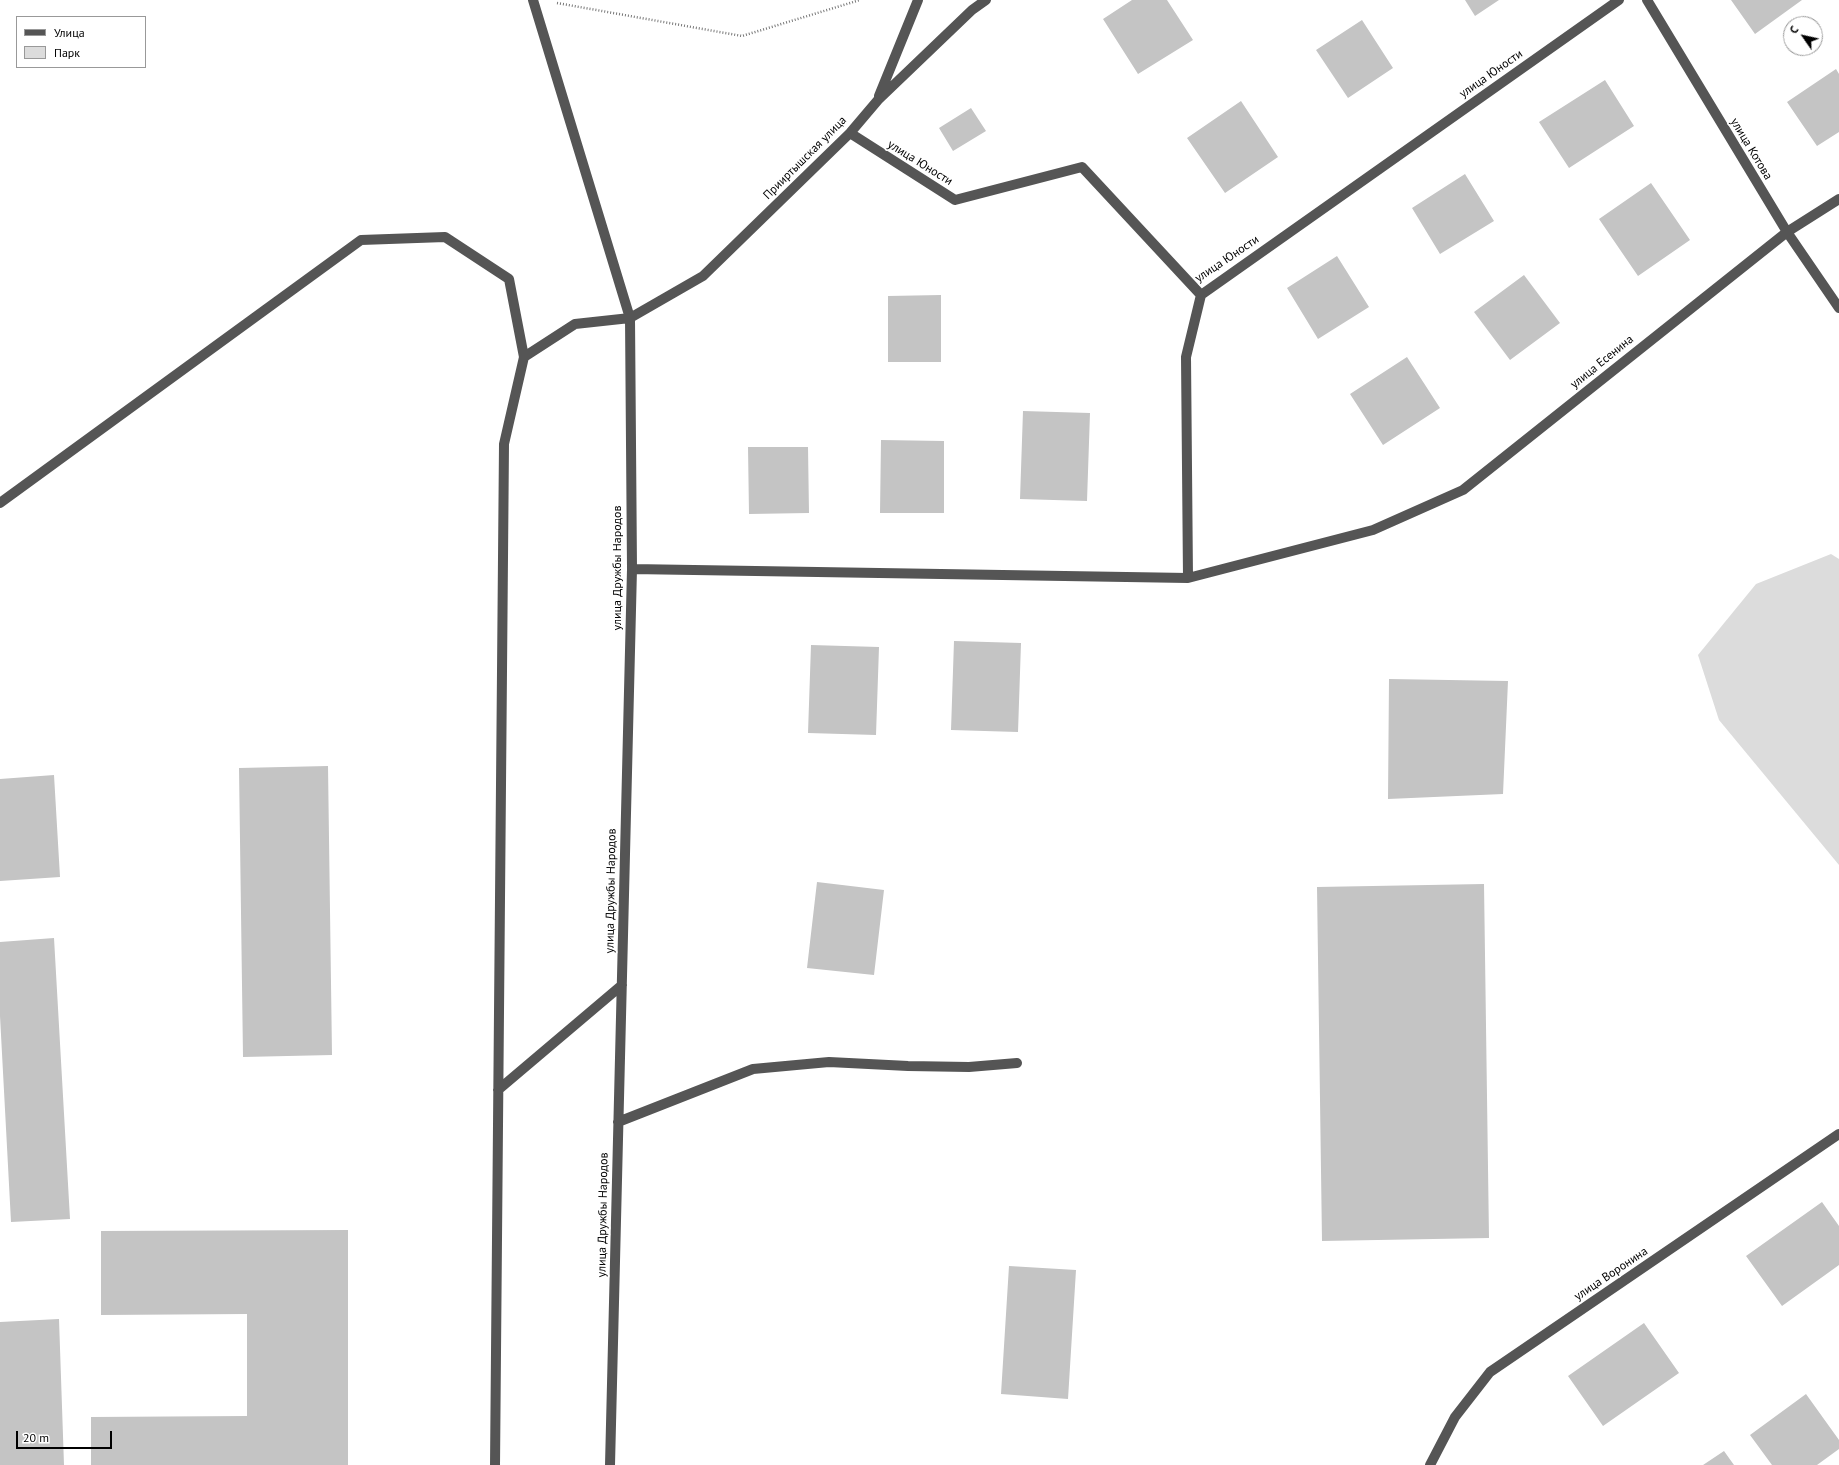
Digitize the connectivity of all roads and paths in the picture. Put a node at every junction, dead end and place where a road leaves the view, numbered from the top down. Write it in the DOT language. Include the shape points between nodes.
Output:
graph roads {
  1 [pos="533,0"];
  2 [pos="860,0"];
  3 [pos="918,0"];
  4 [pos="986,0"];
  5 [pos="1619,0"];
  6 [pos="1647,0"];
  7 [pos="556,3"];
  8 [pos="878,100"];
  9 [pos="850,133"];
  10 [pos="1839,199"];
  11 [pos="1787,232"];
  12 [pos="1201,295"];
  13 [pos="1839,308"];
  14 [pos="630,318"];
  15 [pos="524,357"];
  16 [pos="0,503"];
  17 [pos="632,568"];
  18 [pos="1188,578"];
  19 [pos="622,985"];
  20 [pos="1017,1063"];
  21 [pos="498,1090"];
  22 [pos="618,1122"];
  23 [pos="1839,1134"];
  24 [pos="495,1465"];
  25 [pos="610,1465"];
  26 [pos="1430,1465"];
  1 -- 14 [label="street, улица Дружбы Народов"];
  2 -- 7 [label="path" via="742,36"];
  3 -- 8 [label="street"];
  4 -- 8 [label="street, Прииртышская улица" via="972,10"];
  5 -- 12 [label="street, улица Юности"];
  6 -- 11 [label="street, улица Котова"];
  8 -- 9 [label="street, Прииртышская улица"];
  9 -- 12 [label="street, улица Юности" via="955,200 1082,167"];
  9 -- 14 [label="street, Прииртышская улица" via="703,276"];
  10 -- 11 [label="street, улица Есенина"];
  11 -- 13 [label="street, улица Котова"];
  11 -- 18 [label="street, улица Есенина" via="1463,490 1373,530"];
  12 -- 18 [label="street" via="1186,357"];
  14 -- 15 [label="street" via="576,324"];
  14 -- 17 [label="street, улица Дружбы Народов"];
  15 -- 16 [label="street" via="509,279 445,237 361,240"];
  15 -- 21 [label="street" via="504,444"];
  17 -- 18 [label="street, улица Есенина"];
  17 -- 19 [label="street, улица Дружбы Народов"];
  19 -- 21 [label="street"];
  19 -- 22 [label="street, улица Дружбы Народов"];
  20 -- 22 [label="street" via="969,1067 829,1062 753,1068"];
  21 -- 24 [label="street"];
  22 -- 25 [label="street, улица Дружбы Народов"];
  23 -- 26 [label="street, улица Воронина" via="1490,1372 1455,1417"];
}
